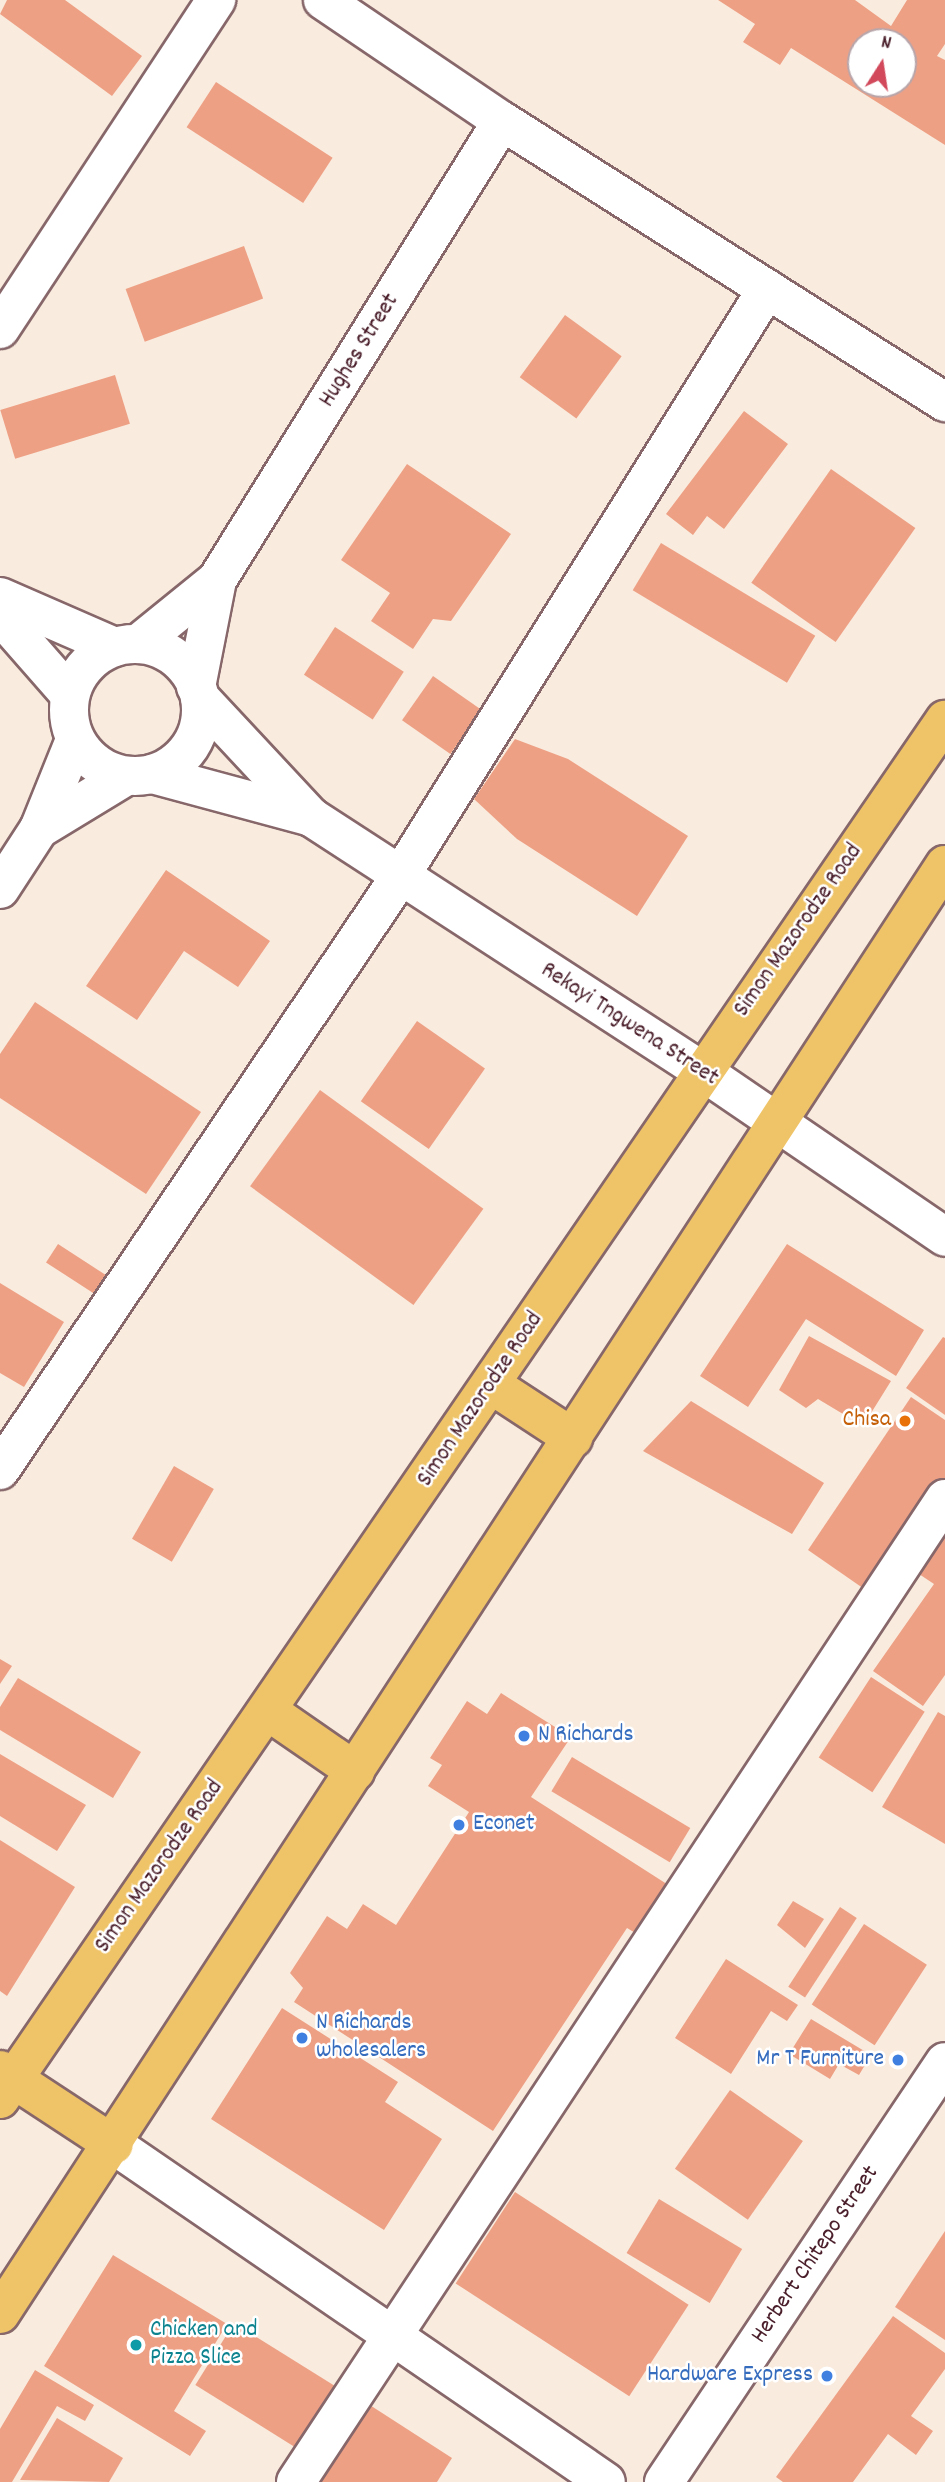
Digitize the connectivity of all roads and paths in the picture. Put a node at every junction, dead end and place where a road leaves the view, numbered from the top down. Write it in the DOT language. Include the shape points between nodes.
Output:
graph roads {
  1 [pos="216,0"];
  2 [pos="323,0"];
  3 [pos="502,121"];
  4 [pos="767,289"];
  5 [pos="0,329"];
  6 [pos="945,402"];
  7 [pos="217,580"];
  8 [pos="0,597"];
  9 [pos="0,615"];
  10 [pos="127,645"];
  11 [pos="198,692"];
  12 [pos="70,695"];
  13 [pos="945,720"];
  14 [pos="75,740"];
  15 [pos="139,775"];
  16 [pos="311,817"];
  17 [pos="39,829"];
  18 [pos="945,865"];
  19 [pos="401,875"];
  20 [pos="0,889"];
  21 [pos="702,1071"];
  22 [pos="778,1127"];
  23 [pos="945,1237"];
  24 [pos="492,1385"];
  25 [pos="573,1438"];
  26 [pos="0,1470"];
  27 [pos="945,1499"];
  28 [pos="268,1711"];
  29 [pos="355,1771"];
  30 [pos="945,2062"];
  31 [pos="3,2078"];
  32 [pos="114,2145"];
  33 [pos="0,2314"];
  34 [pos="392,2336"];
  35 [pos="296,2482"];
  36 [pos="606,2482"];
  37 [pos="664,2482"];
  1 -- 5 [label="street"];
  2 -- 3 [label="street"];
  3 -- 4 [label="street"];
  3 -- 7 [label="street, Hughes Street"];
  4 -- 6 [label="street"];
  4 -- 19 [label="street"];
  7 -- 10 [label="street"];
  7 -- 11 [label="street"];
  8 -- 10 [label="street"];
  9 -- 12 [label="street"];
  10 -- 11 [label="street" via="160,649 180,661"];
  10 -- 12 [label="street" via="95,657 79,674"];
  11 -- 15 [label="street" via="195,738 183,755"];
  11 -- 16 [label="street"];
  12 -- 14 [label="street" via="68,718"];
  13 -- 21 [label="highway, Simon Mazorodze Road"];
  14 -- 15 [label="street" via="106,770"];
  14 -- 17 [label="street"];
  15 -- 16 [label="street"];
  15 -- 17 [label="street"];
  16 -- 19 [label="street, Rekayi Tngwena Street"];
  17 -- 20 [label="street"];
  18 -- 22 [label="highway"];
  19 -- 21 [label="street, Rekayi Tngwena Street"];
  19 -- 26 [label="street"];
  21 -- 22 [label="street, Rekayi Tngwena Street"];
  21 -- 24 [label="highway, Simon Mazorodze Road"];
  22 -- 23 [label="street, Rekayi Tngwena Street"];
  22 -- 25 [label="highway"];
  24 -- 25 [label="highway"];
  24 -- 28 [label="highway, Simon Mazorodze Road"];
  25 -- 29 [label="highway"];
  27 -- 34 [label="street"];
  28 -- 29 [label="highway"];
  28 -- 31 [label="highway, Simon Mazorodze Road"];
  29 -- 32 [label="highway"];
  30 -- 37 [label="street, Herbert Chitepo Street"];
  31 -- 32 [label="highway"];
  32 -- 33 [label="highway"];
  32 -- 34 [label="street"];
  34 -- 35 [label="street"];
  34 -- 36 [label="street"];
}
